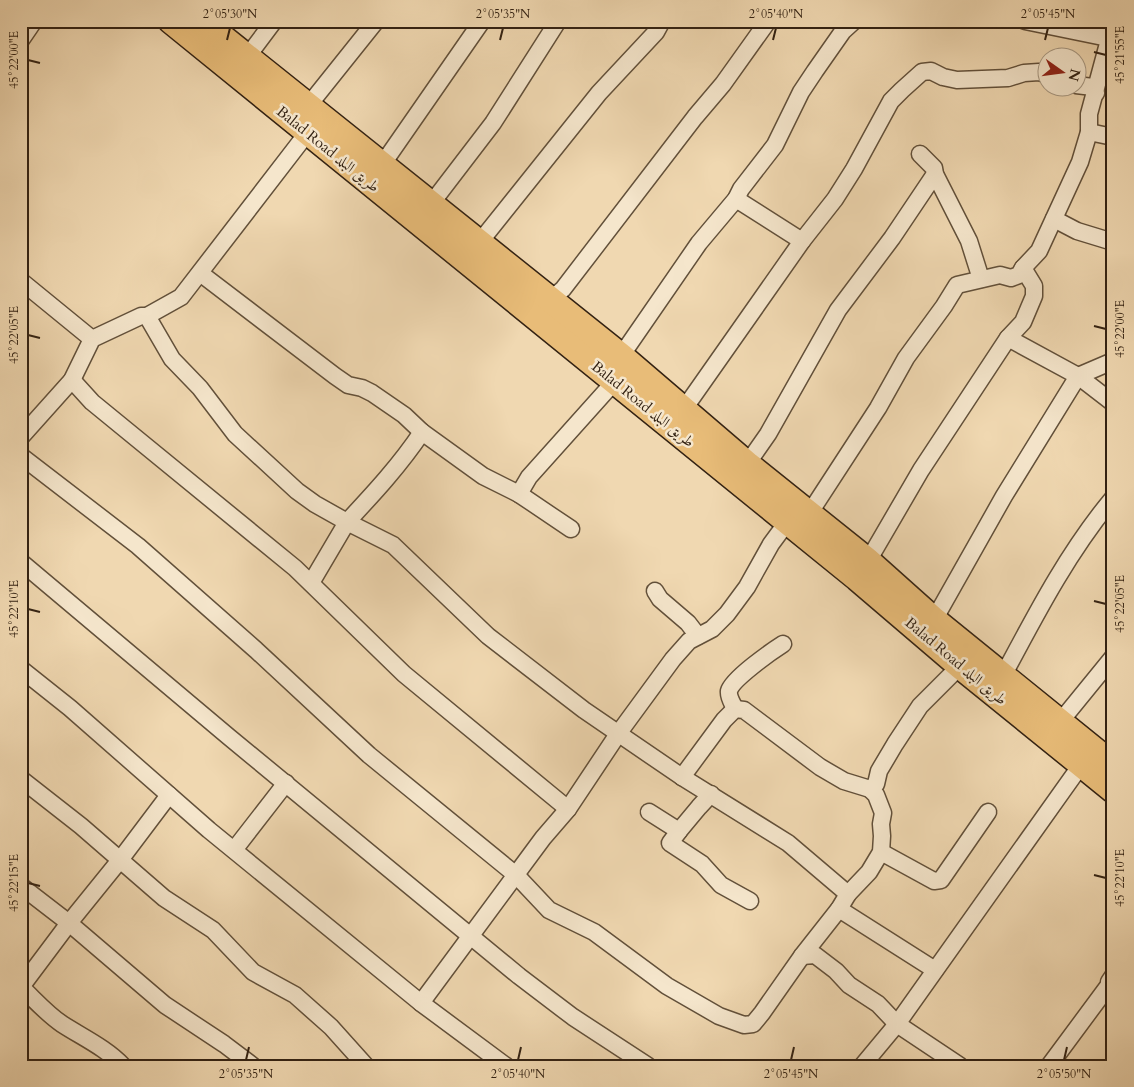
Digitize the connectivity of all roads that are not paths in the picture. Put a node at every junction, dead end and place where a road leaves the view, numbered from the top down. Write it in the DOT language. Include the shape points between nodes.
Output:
graph roads {
  1 [pos="34,21"];
  2 [pos="171,21"];
  3 [pos="202,21"];
  4 [pos="274,21"];
  5 [pos="376,21"];
  6 [pos="482,21"];
  7 [pos="558,21"];
  8 [pos="662,21"];
  9 [pos="768,21"];
  10 [pos="854,21"];
  11 [pos="1025,21"];
  12 [pos="1110,32"];
  13 [pos="21,40"];
  14 [pos="247,57"];
  15 [pos="1036,74"];
  16 [pos="1086,86"];
  17 [pos="1096,93"];
  18 [pos="308,106"];
  19 [pos="308,132"];
  20 [pos="1089,132"];
  21 [pos="1113,138"];
  22 [pos="920,154"];
  23 [pos="382,165"];
  24 [pos="934,174"];
  25 [pos="736,200"];
  26 [pos="431,204"];
  27 [pos="1054,219"];
  28 [pos="802,242"];
  29 [pos="1113,242"];
  30 [pos="479,243"];
  31 [pos="1023,268"];
  32 [pos="200,273"];
  33 [pos="981,279"];
  34 [pos="21,281"];
  35 [pos="550,300"];
  36 [pos="147,316"];
  37 [pos="1008,338"];
  38 [pos="92,340"];
  39 [pos="621,356"];
  40 [pos="1113,361"];
  41 [pos="1078,376"];
  42 [pos="72,380"];
  43 [pos="614,381"];
  44 [pos="1113,403"];
  45 [pos="684,409"];
  46 [pos="422,432"];
  47 [pos="21,437"];
  48 [pos="21,456"];
  49 [pos="747,464"];
  50 [pos="519,494"];
  51 [pos="1113,498"];
  52 [pos="798,518"];
  53 [pos="347,522"];
  54 [pos="571,529"];
  55 [pos="21,562"];
  56 [pos="868,562"];
  57 [pos="311,583"];
  58 [pos="655,591"];
  59 [pos="934,620"];
  60 [pos="698,636"];
  61 [pos="783,644"];
  62 [pos="1113,657"];
  63 [pos="960,666"];
  64 [pos="21,669"];
  65 [pos="1003,676"];
  66 [pos="736,709"];
  67 [pos="1060,722"];
  68 [pos="618,734"];
  69 [pos="1082,765"];
  70 [pos="1113,765"];
  71 [pos="682,777"];
  72 [pos="21,779"];
  73 [pos="286,783"];
  74 [pos="870,789"];
  75 [pos="1113,790"];
  76 [pos="711,794"];
  77 [pos="169,796"];
  78 [pos="568,809"];
  79 [pos="649,812"];
  80 [pos="988,812"];
  81 [pos="679,832"];
  82 [pos="234,850"];
  83 [pos="881,852"];
  84 [pos="120,860"];
  85 [pos="516,875"];
  86 [pos="21,886"];
  87 [pos="848,894"];
  88 [pos="750,901"];
  89 [pos="839,910"];
  90 [pos="68,923"];
  91 [pos="470,936"];
  92 [pos="802,956"];
  93 [pos="935,970"];
  94 [pos="1113,976"];
  95 [pos="21,987"];
  96 [pos="421,1003"];
  97 [pos="897,1024"];
  98 [pos="123,1066"];
  99 [pos="253,1066"];
  100 [pos="366,1066"];
  101 [pos="506,1066"];
  102 [pos="648,1066"];
  103 [pos="862,1066"];
  104 [pos="960,1066"];
  105 [pos="1049,1066"];
  1 -- 13 [label="street"];
  2 -- 19 [label="highway, Balad Road طريق البلد"];
  3 -- 14 [label="highway, Balad Road طريق البلد"];
  4 -- 14 [label="street"];
  5 -- 18 [label="street"];
  6 -- 23 [label="street"];
  7 -- 26 [label="street" via="493,123"];
  8 -- 30 [label="street" via="651,38 566,132"];
  9 -- 35 [label="street" via="723,84 563,289"];
  10 -- 25 [label="street" via="819,64 775,145"];
  11 -- 12 [label="street"];
  12 -- 17 [label="street"];
  14 -- 18 [label="highway, Balad Road طريق البلد"];
  15 -- 28 [label="street" via="957,80 931,71 922,72 891,101 854,169"];
  16 -- 17 [label="street" via="1093,87"];
  17 -- 20 [label="street" via="1089,114"];
  18 -- 23 [label="highway, Balad Road طريق البلد"];
  19 -- 32 [label="street"];
  19 -- 43 [label="highway, Balad Road طريق البلد"];
  20 -- 21 [label="street"];
  20 -- 27 [label="street" via="1080,162"];
  22 -- 24 [label="street" via="934,168"];
  23 -- 26 [label="highway, Balad Road طريق البلد"];
  24 -- 33 [label="street" via="969,241"];
  24 -- 49 [label="street" via="892,238 838,310 768,434"];
  25 -- 28 [label="street"];
  25 -- 39 [label="street" via="699,243"];
  26 -- 30 [label="highway, Balad Road طريق البلد"];
  27 -- 29 [label="street" via="1077,231"];
  27 -- 31 [label="street" via="1039,250"];
  28 -- 45 [label="street"];
  30 -- 35 [label="highway, Balad Road طريق البلد"];
  31 -- 33 [label="street" via="1019,275 1011,278 1000,275"];
  31 -- 37 [label="street" via="1034,286 1034,296 1023,322"];
  32 -- 36 [label="street" via="181,297"];
  32 -- 46 [label="street" via="335,376 348,385 372,393"];
  33 -- 52 [label="street" via="957,284 906,358 878,408"];
  34 -- 38 [label="street"];
  35 -- 39 [label="highway, Balad Road طريق البلد"];
  36 -- 38 [label="street" via="140,316"];
  36 -- 53 [label="street" via="172,358 235,434 297,491"];
  37 -- 41 [label="street"];
  37 -- 56 [label="street" via="921,470"];
  38 -- 42 [label="street"];
  39 -- 45 [label="highway, Balad Road طريق البلد"];
  40 -- 41 [label="street"];
  41 -- 44 [label="street"];
  41 -- 59 [label="street" via="1004,496"];
  42 -- 47 [label="street"];
  42 -- 57 [label="street" via="92,402"];
  43 -- 50 [label="street" via="529,477"];
  43 -- 52 [label="highway, Balad Road طريق البلد"];
  45 -- 49 [label="highway, Balad Road طريق البلد"];
  46 -- 50 [label="street" via="483,476"];
  46 -- 53 [label="street" via="407,455"];
  48 -- 85 [label="street" via="138,546 369,755"];
  49 -- 52 [label="highway, Balad Road طريق البلد"];
  50 -- 54 [label="street"];
  51 -- 65 [label="street" via="1078,544"];
  52 -- 56 [label="highway, Balad Road طريق البلد"];
  52 -- 60 [label="street" via="771,544 747,587 727,614 712,629"];
  52 -- 63 [label="highway, Balad Road طريق البلد" via="857,578"];
  53 -- 57 [label="street"];
  53 -- 68 [label="street" via="393,546 488,636"];
  55 -- 73 [label="street"];
  56 -- 59 [label="highway, Balad Road طريق البلد"];
  57 -- 78 [label="street" via="404,674"];
  58 -- 60 [label="street"];
  59 -- 65 [label="highway, Balad Road طريق البلد"];
  60 -- 68 [label="street" via="673,659"];
  61 -- 66 [label="street" via="732,686 729,697"];
  62 -- 67 [label="street"];
  63 -- 69 [label="highway, Balad Road طريق البلد"];
  63 -- 74 [label="street" via="920,706 894,744 879,771 876,784"];
  64 -- 77 [label="street"];
  65 -- 67 [label="highway, Balad Road طريق البلد"];
  66 -- 71 [label="street" via="724,720"];
  66 -- 74 [label="street" via="747,712 820,766 844,780"];
  67 -- 70 [label="highway, Balad Road طريق البلد"];
  68 -- 71 [label="street"];
  68 -- 78 [label="street"];
  69 -- 75 [label="highway, Balad Road طريق البلد"];
  69 -- 93 [label="street"];
  71 -- 76 [label="street"];
  72 -- 84 [label="street"];
  73 -- 82 [label="street"];
  73 -- 91 [label="street"];
  74 -- 83 [label="street" via="883,813"];
  76 -- 81 [label="street"];
  76 -- 87 [label="street" via="788,843"];
  77 -- 82 [label="street"];
  77 -- 84 [label="street"];
  78 -- 85 [label="street"];
  79 -- 81 [label="street"];
  80 -- 83 [label="street" via="940,880 934,881"];
  81 -- 88 [label="street" via="670,843 702,864 721,885"];
  82 -- 96 [label="street"];
  83 -- 87 [label="street" via="870,872"];
  84 -- 90 [label="street"];
  84 -- 100 [label="street" via="164,898 213,930 253,972 295,995 331,1027"];
  85 -- 91 [label="street"];
  85 -- 92 [label="street" via="550,910 594,932 667,986 719,1016 744,1025 753,1024"];
  86 -- 90 [label="street"];
  87 -- 89 [label="street"];
  89 -- 92 [label="street"];
  89 -- 93 [label="street"];
  90 -- 95 [label="street"];
  90 -- 99 [label="street" via="165,1005"];
  91 -- 96 [label="street"];
  91 -- 102 [label="street" via="573,1017"];
  92 -- 97 [label="street" via="815,955 878,1004"];
  93 -- 97 [label="street"];
  94 -- 105 [label="street" via="1109,986"];
  95 -- 98 [label="street" via="60,1023 94,1043"];
  96 -- 101 [label="street"];
  97 -- 103 [label="street"];
  97 -- 104 [label="street"];
}
